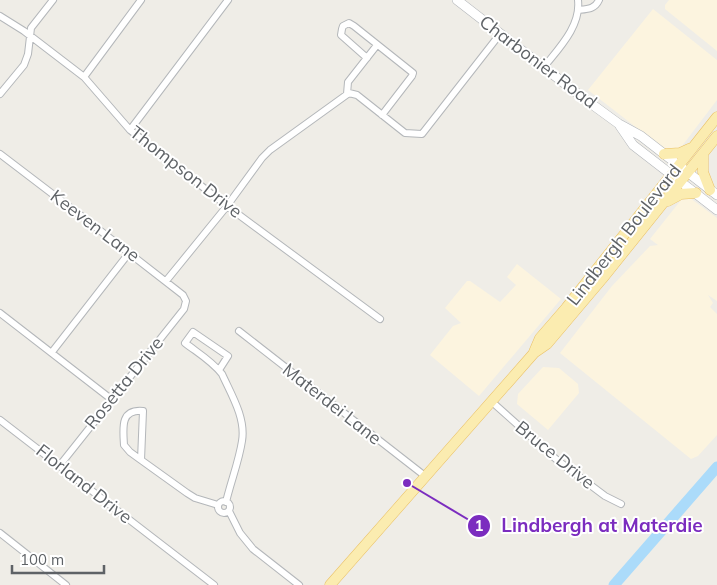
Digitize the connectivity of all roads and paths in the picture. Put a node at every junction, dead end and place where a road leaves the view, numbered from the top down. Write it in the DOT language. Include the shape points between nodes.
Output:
graph roads {
  1 [pos="53,0"];
  2 [pos="141,0"];
  3 [pos="228,0"];
  4 [pos="457,0"];
  5 [pos="578,0"];
  6 [pos="599,0"];
  7 [pos="578,10"];
  8 [pos="0,16"];
  9 [pos="500,34"];
  10 [pos="31,37"];
  11 [pos="377,45"];
  12 [pos="367,58"];
  13 [pos="544,67"];
  14 [pos="84,77"];
  15 [pos="0,94"];
  16 [pos="347,94"];
  17 [pos="382,115"];
  18 [pos="717,118"];
  19 [pos="619,124"];
  20 [pos="130,130"];
  21 [pos="717,136"];
  22 [pos="694,146"];
  23 [pos="0,154"];
  24 [pos="664,154"];
  25 [pos="703,154"];
  26 [pos="679,166"];
  27 [pos="688,173"];
  28 [pos="672,174"];
  29 [pos="681,182"];
  30 [pos="713,192"];
  31 [pos="696,193"];
  32 [pos="665,202"];
  33 [pos="227,206"];
  34 [pos="717,210"];
  35 [pos="129,253"];
  36 [pos="166,281"];
  37 [pos="186,301"];
  38 [pos="0,313"];
  39 [pos="380,319"];
  40 [pos="239,331"];
  41 [pos="52,352"];
  42 [pos="534,353"];
  43 [pos="219,370"];
  44 [pos="111,399"];
  45 [pos="491,401"];
  46 [pos="0,420"];
  47 [pos="141,460"];
  48 [pos="60,465"];
  49 [pos="425,476"];
  50 [pos="226,502"];
  51 [pos="621,504"];
  52 [pos="218,505"];
  53 [pos="229,511"];
  54 [pos="0,533"];
  55 [pos="66,585"];
  56 [pos="214,585"];
  57 [pos="299,585"];
  58 [pos="330,585"];
  1 -- 10 [label="street" via="31,28"];
  2 -- 14 [label="street"];
  3 -- 20 [label="street"];
  4 -- 9 [label="main road, Charbonier Road"];
  5 -- 7 [label="street"];
  6 -- 7 [label="street" via="592,9"];
  7 -- 13 [label="street" via="571,30"];
  8 -- 10 [label="street, Thompson Drive"];
  9 -- 13 [label="main road, Charbonier Road"];
  9 -- 17 [label="street" via="422,134 404,133"];
  10 -- 14 [label="street, Thompson Drive"];
  10 -- 15 [label="street" via="24,65"];
  11 -- 12 [label="street"];
  11 -- 12 [label="street" via="349,23 343,26 341,36"];
  11 -- 17 [label="street" via="413,73"];
  12 -- 16 [label="street" via="348,82"];
  13 -- 19 [label="main road, Charbonier Road"];
  14 -- 20 [label="street, Thompson Drive"];
  16 -- 17 [label="street" via="357,95"];
  16 -- 33 [label="street" via="270,150"];
  18 -- 22 [label="main road, Lindbergh Boulevard"];
  19 -- 24 [label="main road, Charbonier Road"];
  19 -- 28 [label="main road, Charbonier Road" via="633,144"];
  20 -- 33 [label="street, Thompson Drive"];
  21 -- 25 [label="main road, Lindbergh Boulevard"];
  22 -- 24 [label="main road" via="680,153"];
  22 -- 26 [label="main road, Lindbergh Boulevard"];
  23 -- 35 [label="street, Keeven Lane"];
  24 -- 26 [label="main road, Charbonier Road"];
  25 -- 27 [label="main road, Lindbergh Boulevard"];
  25 -- 30 [label="main road" via="703,172"];
  26 -- 27 [label="main road, Charbonier Road"];
  26 -- 28 [label="main road, Lindbergh Boulevard"];
  27 -- 29 [label="main road, Lindbergh Boulevard"];
  27 -- 30 [label="main road, Charbonier Road"];
  28 -- 29 [label="main road, Charbonier Road"];
  28 -- 42 [label="main road, Lindbergh Boulevard" via="540,338"];
  29 -- 31 [label="main road, Charbonier Road"];
  29 -- 32 [label="main road, Lindbergh Boulevard"];
  31 -- 32 [label="main road" via="681,194"];
  31 -- 34 [label="main road, Charbonier Road"];
  32 -- 42 [label="main road, Lindbergh Boulevard" via="547,344"];
  33 -- 36 [label="street"];
  33 -- 39 [label="street, Thompson Drive"];
  35 -- 36 [label="street, Keeven Lane"];
  35 -- 41 [label="street"];
  36 -- 37 [label="street, Keeven Lane"];
  37 -- 44 [label="street, Rosetta Drive" via="184,309"];
  38 -- 41 [label="street"];
  40 -- 49 [label="street, Materdei Lane"];
  41 -- 44 [label="street"];
  42 -- 45 [label="main road, Lindbergh Boulevard"];
  43 -- 43 [label="street" via="185,343 193,332 228,356"];
  43 -- 50 [label="street" via="239,411 243,440"];
  44 -- 48 [label="street, Rosetta Drive"];
  45 -- 49 [label="main road, Lindbergh Boulevard"];
  45 -- 51 [label="street, Bruce Drive" via="557,460"];
  46 -- 48 [label="street, Florland Drive"];
  47 -- 47 [label="street" via="142,411 134,410 124,420 124,445"];
  47 -- 52 [label="street" via="195,498"];
  48 -- 56 [label="street, Florland Drive"];
  49 -- 58 [label="main road, Lindbergh Boulevard"];
  50 -- 52 [label="street"];
  50 -- 53 [label="street"];
  52 -- 53 [label="street" via="218,511"];
  53 -- 57 [label="street" via="249,544"];
  54 -- 55 [label="street"];
}
